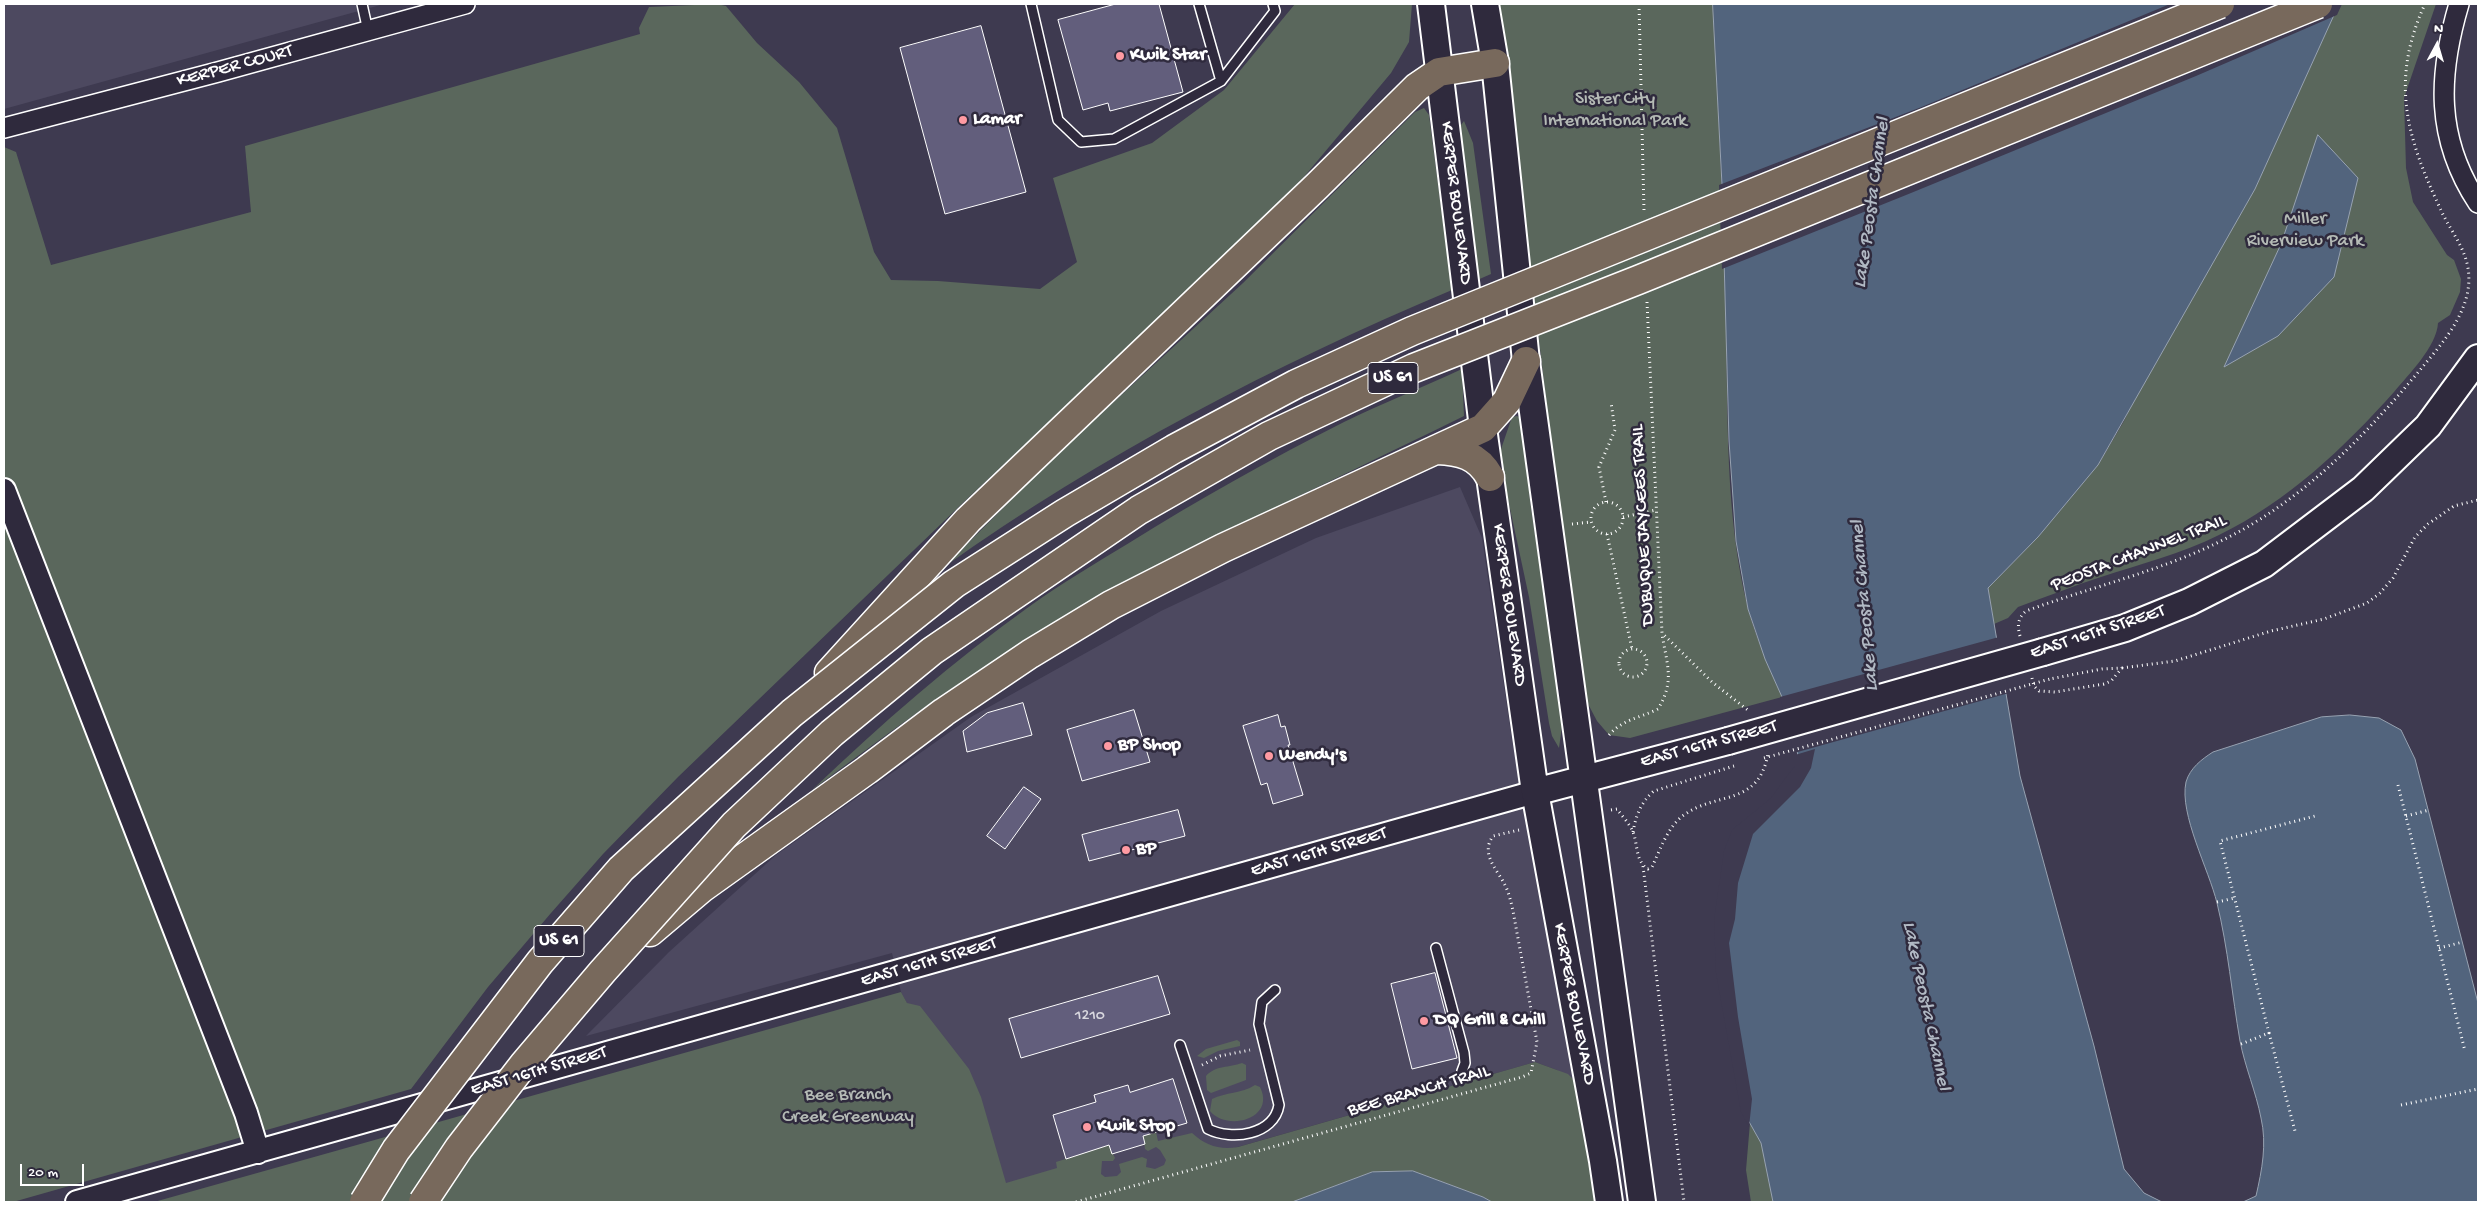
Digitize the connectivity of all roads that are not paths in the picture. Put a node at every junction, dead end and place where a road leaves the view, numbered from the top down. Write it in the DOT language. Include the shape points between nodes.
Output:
graph roads {
  1 [pos="362,4"];
  2 [pos="465,4"];
  3 [pos="1031,4"];
  4 [pos="1199,4"];
  5 [pos="1273,4"];
  6 [pos="1431,4"];
  7 [pos="1485,4"];
  8 [pos="2220,4"];
  9 [pos="2318,4"];
  10 [pos="2459,4"];
  11 [pos="368,31"];
  12 [pos="1495,63"];
  13 [pos="1439,72"];
  14 [pos="1222,81"];
  15 [pos="4,128"];
  16 [pos="2478,203"];
  17 [pos="2478,358"];
  18 [pos="1526,361"];
  19 [pos="1483,428"];
  20 [pos="1436,450"];
  21 [pos="1490,477"];
  22 [pos="4,490"];
  23 [pos="792,712"];
  24 [pos="1583,779"];
  25 [pos="1535,792"];
  26 [pos="1436,948"];
  27 [pos="603,971"];
  28 [pos="1275,990"];
  29 [pos="1180,1045"];
  30 [pos="1462,1071"];
  31 [pos="258,1152"];
  32 [pos="77,1202"];
  33 [pos="364,1202"];
  34 [pos="424,1202"];
  35 [pos="1608,1202"];
  36 [pos="1642,1202"];
  1 -- 11 [label="lane"];
  2 -- 11 [label="street, KERPER COURT"];
  3 -- 14 [label="lane" via="1058,120 1081,142 1114,139"];
  4 -- 14 [label="lane"];
  5 -- 14 [label="lane" via="1274,11"];
  6 -- 13 [label="main road, KERPER BOULEVARD"];
  7 -- 12 [label="main road, KERPER BOULEVARD"];
  8 -- 23 [label="highway, US 61, bridge" via="1412,331 1296,384 1090,498 954,584"];
  9 -- 27 [label="highway, US 61, bridge" via="1414,368 1270,436 1139,510 932,651 832,733 734,825"];
  10 -- 16 [label="street" via="2448,40 2443,79 2444,109 2456,159"];
  11 -- 15 [label="street, KERPER COURT"];
  12 -- 13 [label="highway"];
  12 -- 18 [label="main road, KERPER BOULEVARD"];
  13 -- 19 [label="main road, KERPER BOULEVARD"];
  13 -- 23 [label="highway, bridge" via="1394,108 1317,186 968,520"];
  17 -- 24 [label="main road, EAST 16TH STREET, bridge" via="2428,426 2363,489 2264,564 2190,602 2125,628 2032,646 1728,741"];
  18 -- 19 [label="highway" via="1507,401"];
  18 -- 24 [label="main road, KERPER BOULEVARD"];
  19 -- 20 [label="highway"];
  19 -- 21 [label="main road, KERPER BOULEVARD"];
  20 -- 21 [label="highway" via="1468,455 1480,462"];
  20 -- 27 [label="highway, bridge" via="1223,548 1128,596 1030,654 944,712 702,888"];
  21 -- 25 [label="main road, KERPER BOULEVARD"];
  22 -- 31 [label="street" via="246,1113"];
  23 -- 33 [label="highway, US 61, bridge" via="621,869 540,962 396,1150"];
  24 -- 25 [label="main road, EAST 16TH STREET"];
  24 -- 36 [label="main road, KERPER BOULEVARD"];
  25 -- 31 [label="street, EAST 16TH STREET"];
  25 -- 35 [label="main road, KERPER BOULEVARD" via="1604,1161"];
  26 -- 30 [label="lane" via="1464,1053"];
  27 -- 34 [label="highway, US 61, bridge" via="458,1148"];
  28 -- 29 [label="lane" via="1262,1002 1259,1011 1259,1024 1279,1105 1278,1116 1269,1125 1232,1136 1208,1130"];
  31 -- 32 [label="street, EAST 16TH STREET"];
}
